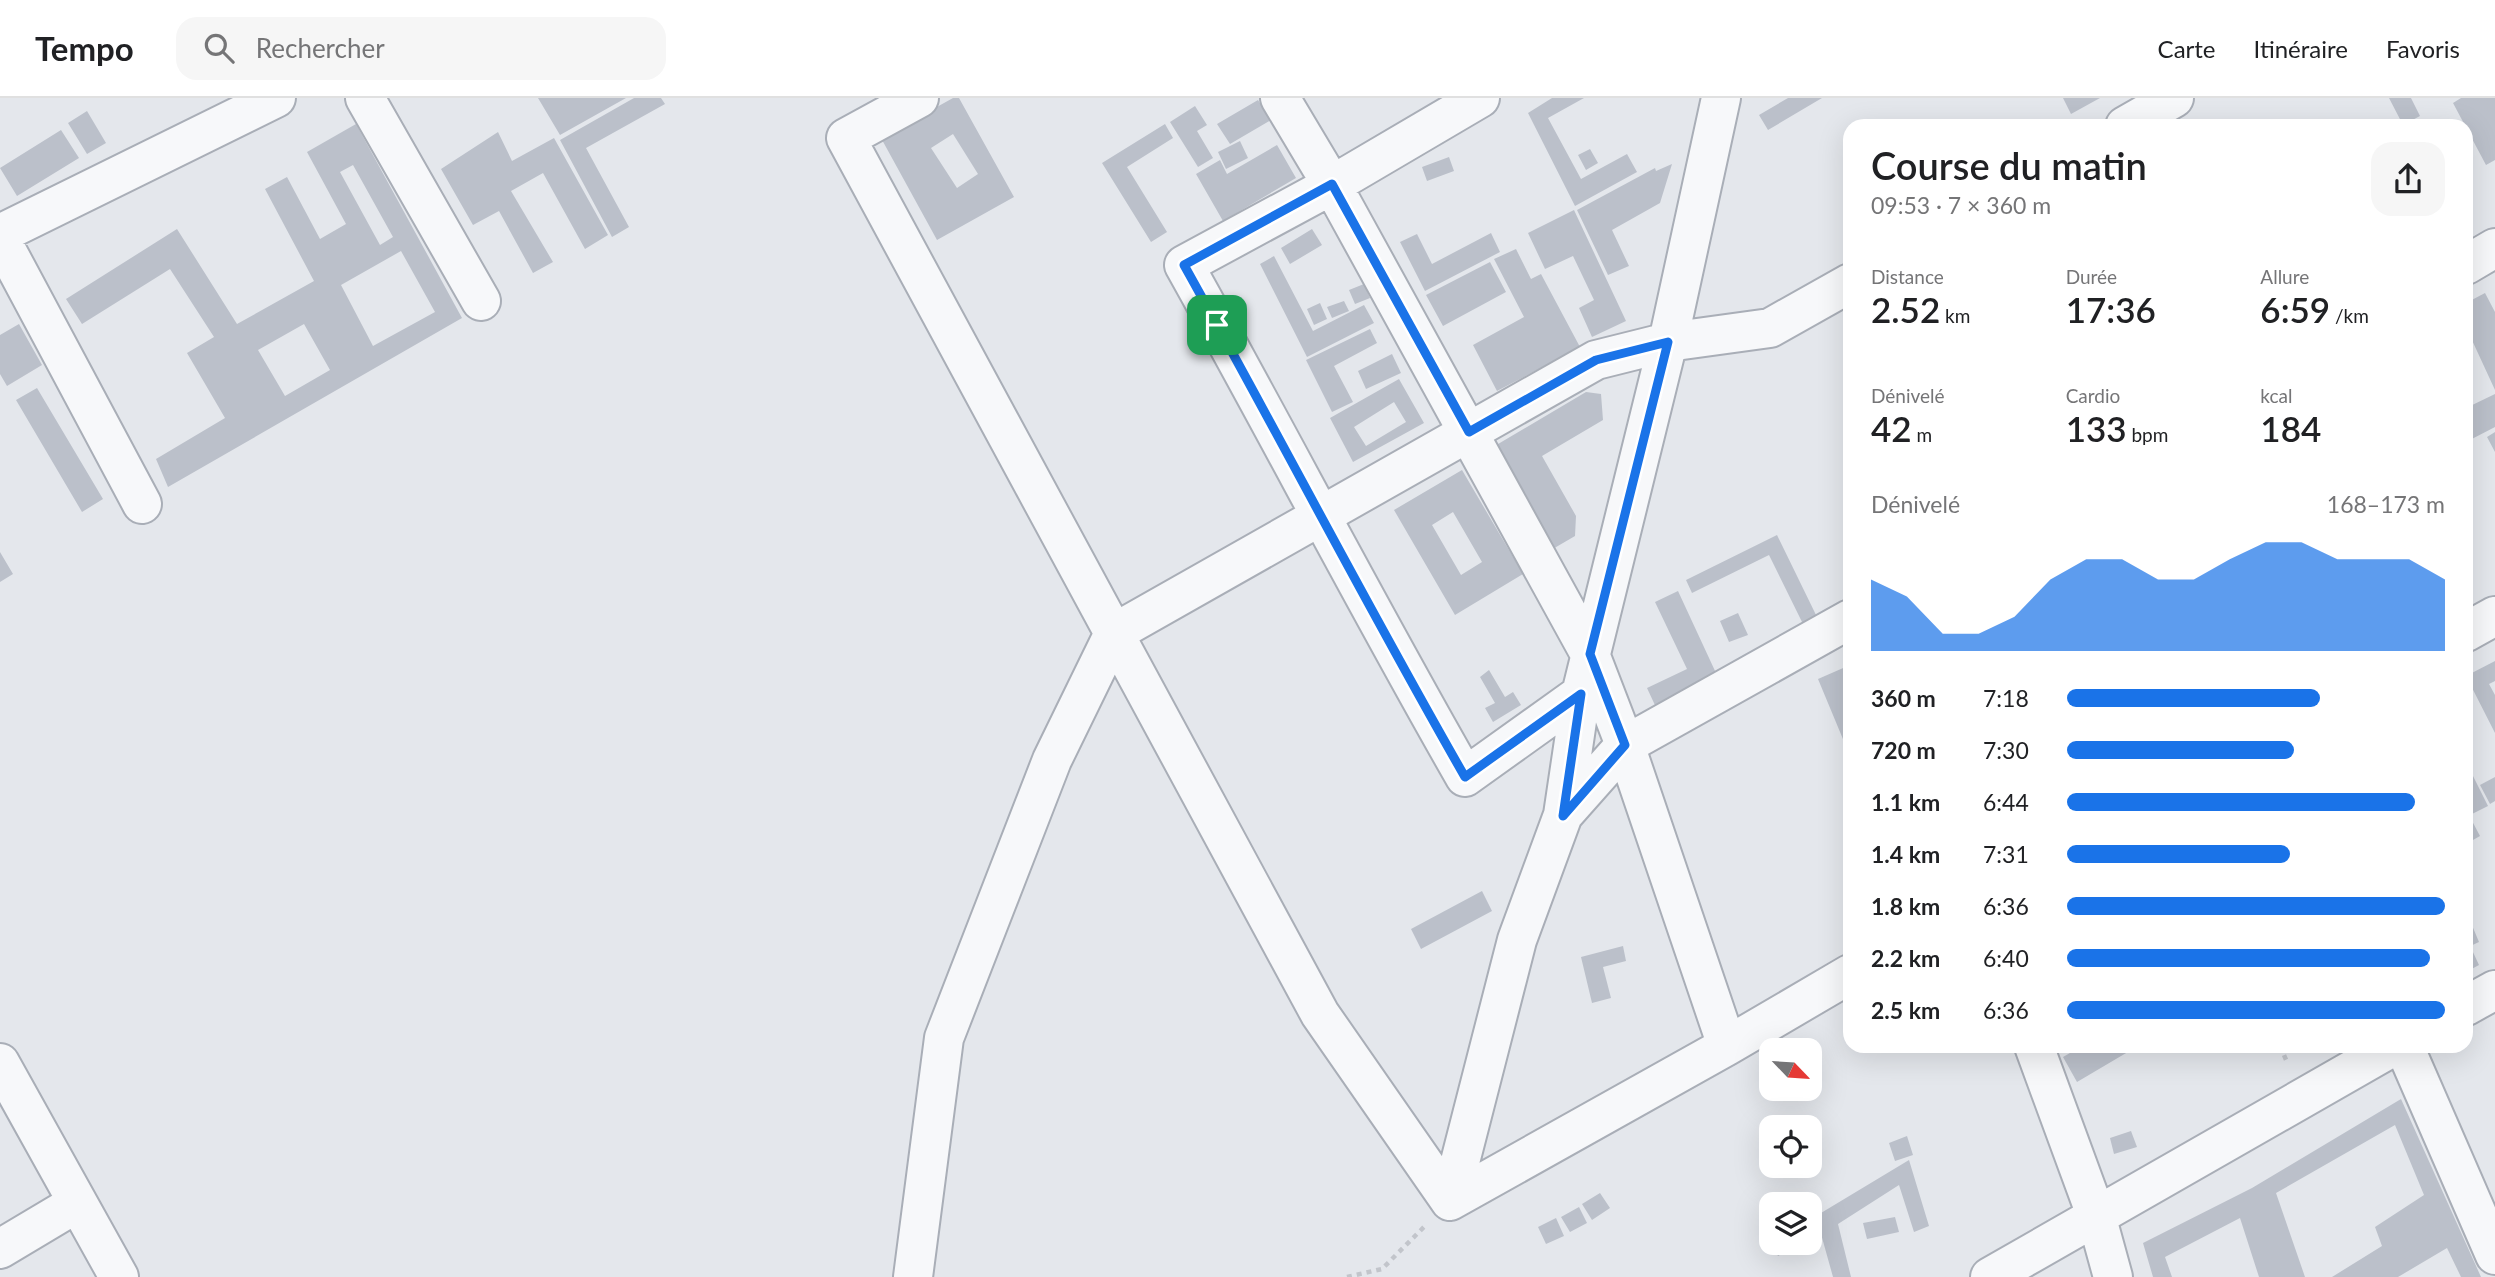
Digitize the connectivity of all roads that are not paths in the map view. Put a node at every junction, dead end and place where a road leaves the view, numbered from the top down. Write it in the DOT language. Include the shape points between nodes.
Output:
graph roads {
  1 [pos="276,98"];
  2 [pos="365,98"];
  3 [pos="919,98"];
  4 [pos="1280,98"];
  5 [pos="1480,98"];
  6 [pos="1721,98"];
  7 [pos="2175,98"];
  8 [pos="2138,119"];
  9 [pos="1332,184"];
  10 [pos="0,236"];
  11 [pos="2495,248"];
  12 [pos="2473,261"];
  13 [pos="1843,287"];
  14 [pos="481,301"];
  15 [pos="1668,342"];
  16 [pos="1469,432"];
  17 [pos="142,504"];
  18 [pos="1321,515"];
  19 [pos="2495,616"];
  20 [pos="1843,623"];
  21 [pos="2473,628"];
  22 [pos="1114,633"];
  23 [pos="1590,654"];
  24 [pos="1581,694"];
  25 [pos="1625,745"];
  26 [pos="1563,816"];
  27 [pos="1843,978"];
  28 [pos="2495,990"];
  29 [pos="2473,1002"];
  30 [pos="1727,1046"];
  31 [pos="2037,1053"];
  32 [pos="2383,1053"];
  33 [pos="2407,1053"];
  34 [pos="0,1063"];
  35 [pos="1450,1201"];
  36 [pos="77,1203"];
  37 [pos="2096,1215"];
  38 [pos="0,1249"];
  39 [pos="2495,1255"];
  40 [pos="119,1277"];
  41 [pos="913,1277"];
  42 [pos="1990,1277"];
  43 [pos="2113,1277"];
  1 -- 10 [label="street"];
  2 -- 14 [label="street"];
  3 -- 22 [label="street" via="846,138"];
  4 -- 9 [label="street"];
  5 -- 9 [label="street"];
  6 -- 15 [label="street"];
  7 -- 8 [label="street"];
  9 -- 16 [label="street"];
  9 -- 18 [label="street" via="1184,265"];
  10 -- 17 [label="street"];
  11 -- 12 [label="street"];
  13 -- 15 [label="street" via="1770,328"];
  15 -- 16 [label="street" via="1596,360"];
  15 -- 23 [label="street"];
  16 -- 18 [label="street"];
  16 -- 23 [label="street"];
  18 -- 22 [label="street"];
  18 -- 24 [label="street" via="1465,777"];
  19 -- 21 [label="street"];
  20 -- 25 [label="street"];
  22 -- 35 [label="street" via="1320,1014"];
  22 -- 41 [label="street" via="1052,760 944,1038"];
  23 -- 24 [label="street"];
  23 -- 25 [label="street"];
  24 -- 26 [label="street"];
  25 -- 26 [label="street"];
  25 -- 30 [label="street"];
  26 -- 35 [label="street" via="1517,940"];
  27 -- 30 [label="street"];
  28 -- 29 [label="street"];
  30 -- 35 [label="street"];
  31 -- 37 [label="street"];
  32 -- 37 [label="street"];
  33 -- 39 [label="street"];
  34 -- 36 [label="street"];
  36 -- 38 [label="street"];
  36 -- 40 [label="street"];
  37 -- 42 [label="street"];
  37 -- 43 [label="street"];
}
